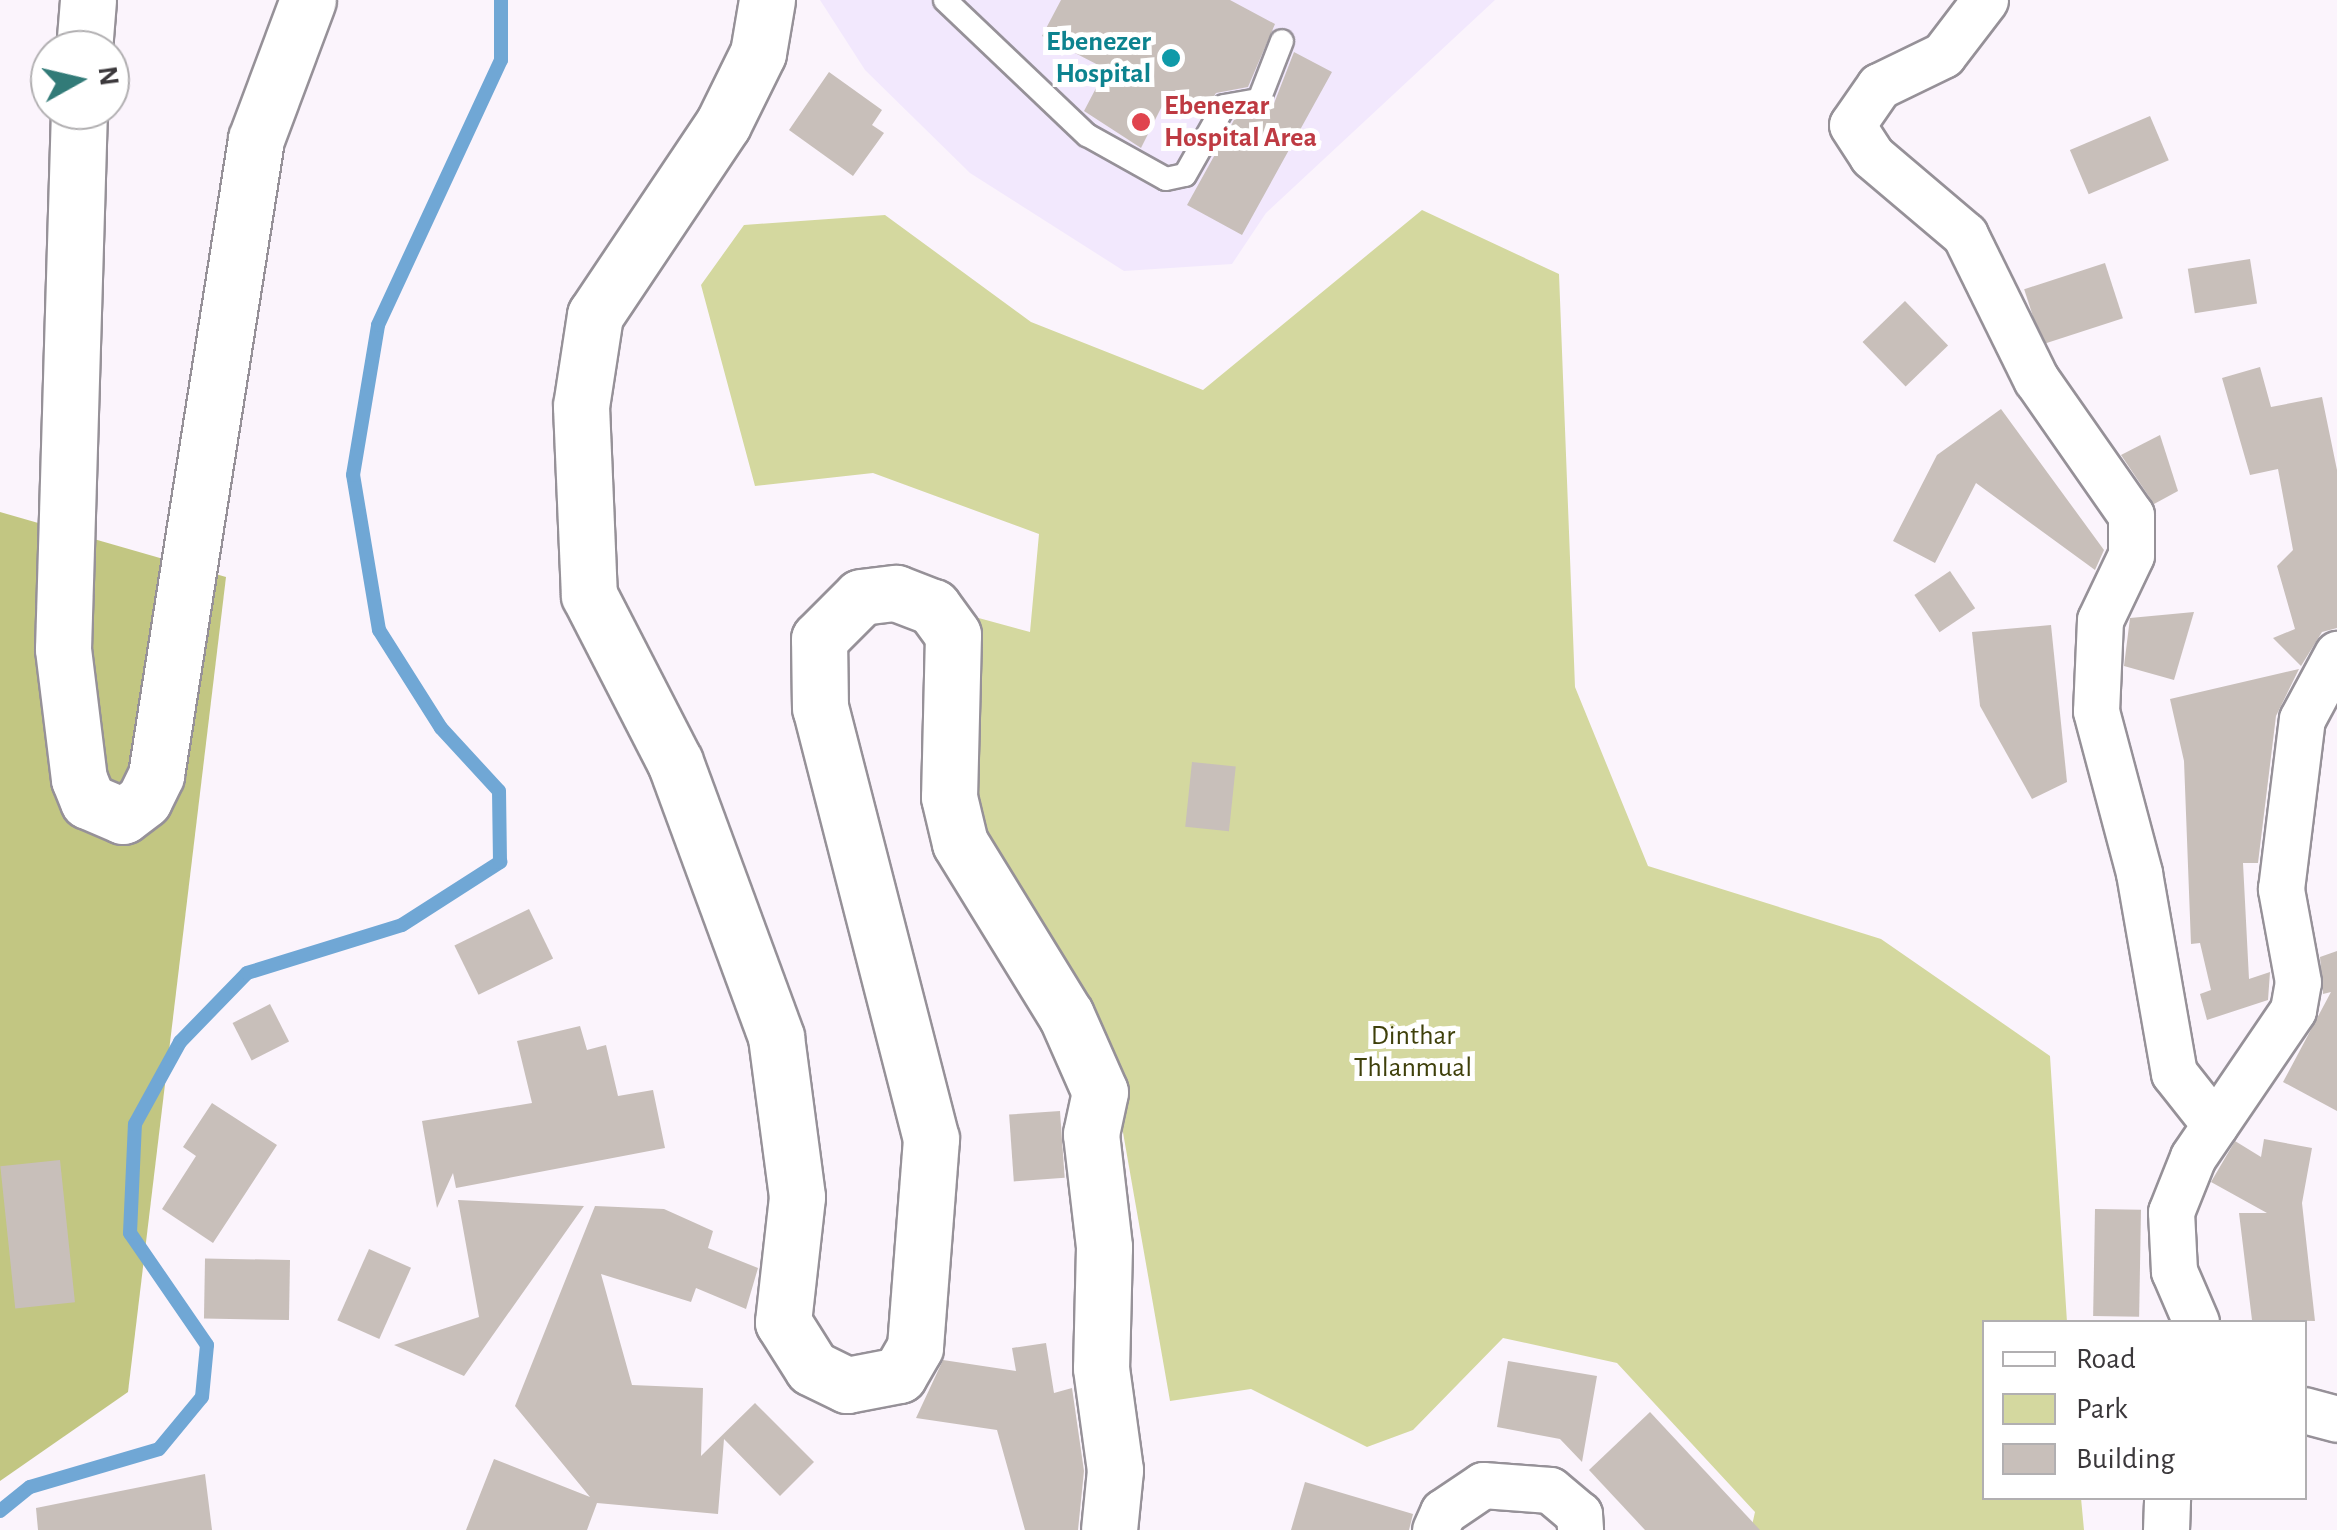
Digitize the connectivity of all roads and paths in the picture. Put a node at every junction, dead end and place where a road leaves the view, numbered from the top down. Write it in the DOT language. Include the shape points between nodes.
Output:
graph roads {
  1 [pos="88,0"];
  2 [pos="308,0"];
  3 [pos="767,0"];
  4 [pos="944,0"];
  5 [pos="1985,0"];
  6 [pos="86,30"];
  7 [pos="1282,41"];
  8 [pos="78,130"];
  9 [pos="2337,654"];
  10 [pos="2215,1125"];
  11 [pos="2195,1320"];
  12 [pos="2307,1411"];
  13 [pos="2337,1419"];
  14 [pos="2168,1500"];
  15 [pos="1110,1530"];
  16 [pos="1435,1530"];
  17 [pos="1580,1530"];
  18 [pos="2166,1530"];
  1 -- 6 [label="street"];
  2 -- 8 [label="street" via="256,139 156,775 123,816 88,800 78,778 64,649"];
  3 -- 15 [label="street" via="758,53 723,124 595,315 581,406 589,595 675,762 776,1036 797,1197 783,1322 812,1368 848,1384 898,1375 916,1347 931,1140 820,708 819,639 861,597 896,593 934,607 953,635 949,797 960,843 1066,1015 1100,1092 1091,1134 1115,1470"];
  4 -- 7 [label="lane" via="1087,135 1166,179 1185,176 1224,106 1259,100"];
  5 -- 10 [label="street" via="1943,55 1879,86 1852,125 1872,156 1965,235 2036,380 2131,515 2131,555 2100,620 2096,710 2138,873 2174,1074"];
  9 -- 10 [label="street" via="2302,719 2281,889 2298,982 2293,1010"];
  10 -- 11 [label="street" via="2171,1212 2174,1271"];
  12 -- 13 [label="street"];
  14 -- 18 [label="street"];
  16 -- 17 [label="street" via="1443,1512 1482,1486 1550,1490 1578,1514"];
}
